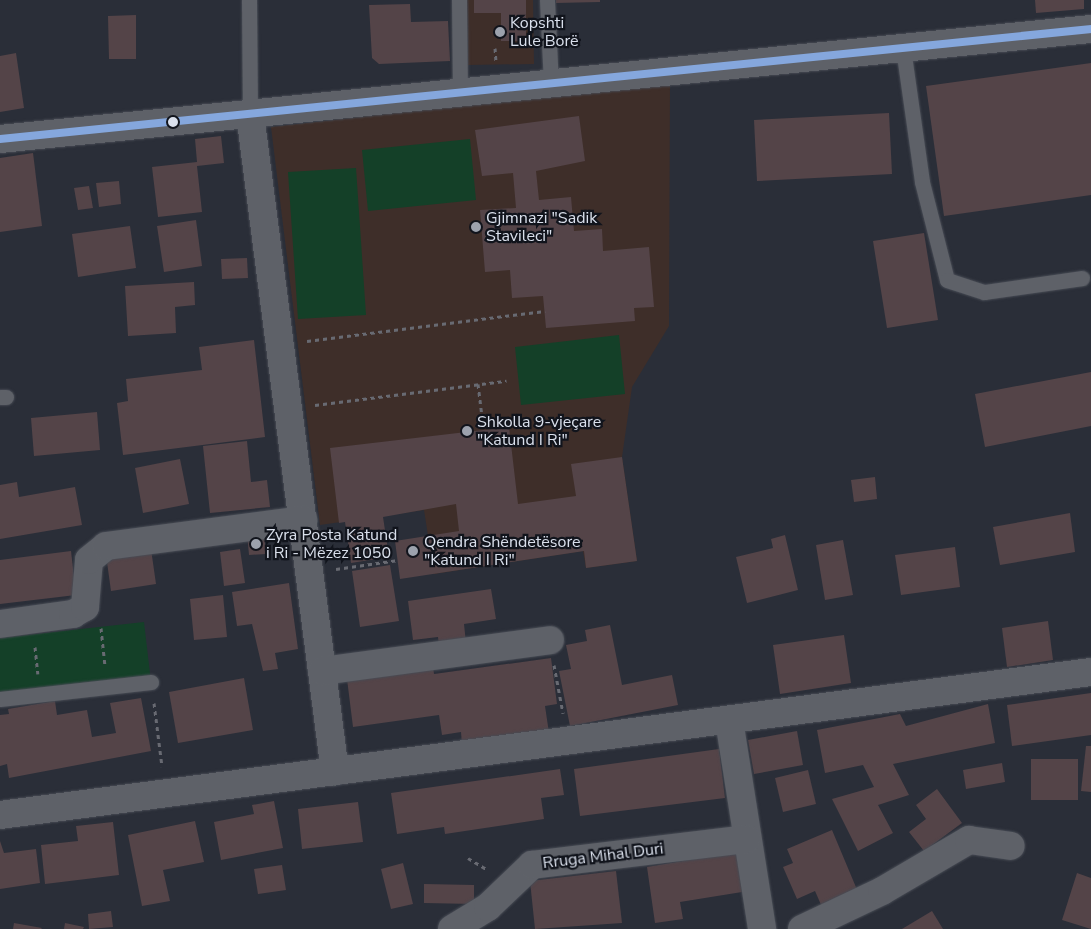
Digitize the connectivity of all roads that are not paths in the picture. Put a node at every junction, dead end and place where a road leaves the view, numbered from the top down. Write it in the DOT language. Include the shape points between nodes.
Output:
graph roads {
  1 [pos="249,0"];
  2 [pos="460,0"];
  3 [pos="547,0"];
  4 [pos="1091,29"];
  5 [pos="903,48"];
  6 [pos="550,84"];
  7 [pos="460,93"];
  8 [pos="250,114"];
  9 [pos="0,139"];
  10 [pos="1082,278"];
  11 [pos="303,520"];
  12 [pos="0,624"];
  13 [pos="550,640"];
  14 [pos="322,672"];
  15 [pos="1091,672"];
  16 [pos="151,682"];
  17 [pos="0,699"];
  18 [pos="729,720"];
  19 [pos="335,772"];
  20 [pos="0,814"];
  21 [pos="746,839"];
  22 [pos="1011,846"];
  23 [pos="452,929"];
  24 [pos="762,929"];
  25 [pos="802,929"];
  1 -- 8 [label="lane"];
  2 -- 7 [label="lane"];
  3 -- 6 [label="lane"];
  4 -- 5 [label="street"];
  5 -- 6 [label="street"];
  5 -- 10 [label="lane" via="922,182 947,280 984,292"];
  6 -- 7 [label="street"];
  7 -- 8 [label="street"];
  8 -- 9 [label="street"];
  8 -- 11 [label="street"];
  11 -- 12 [label="street" via="106,546 89,560 85,606 73,614"];
  11 -- 14 [label="street"];
  13 -- 14 [label="street"];
  14 -- 19 [label="street"];
  15 -- 18 [label="street"];
  16 -- 17 [label="lane"];
  18 -- 19 [label="street"];
  18 -- 21 [label="street"];
  19 -- 20 [label="street"];
  21 -- 23 [label="street, Rruga Mihal Duri" via="532,865 488,907"];
  21 -- 24 [label="street"];
  22 -- 25 [label="street" via="969,840 882,891"];
}
